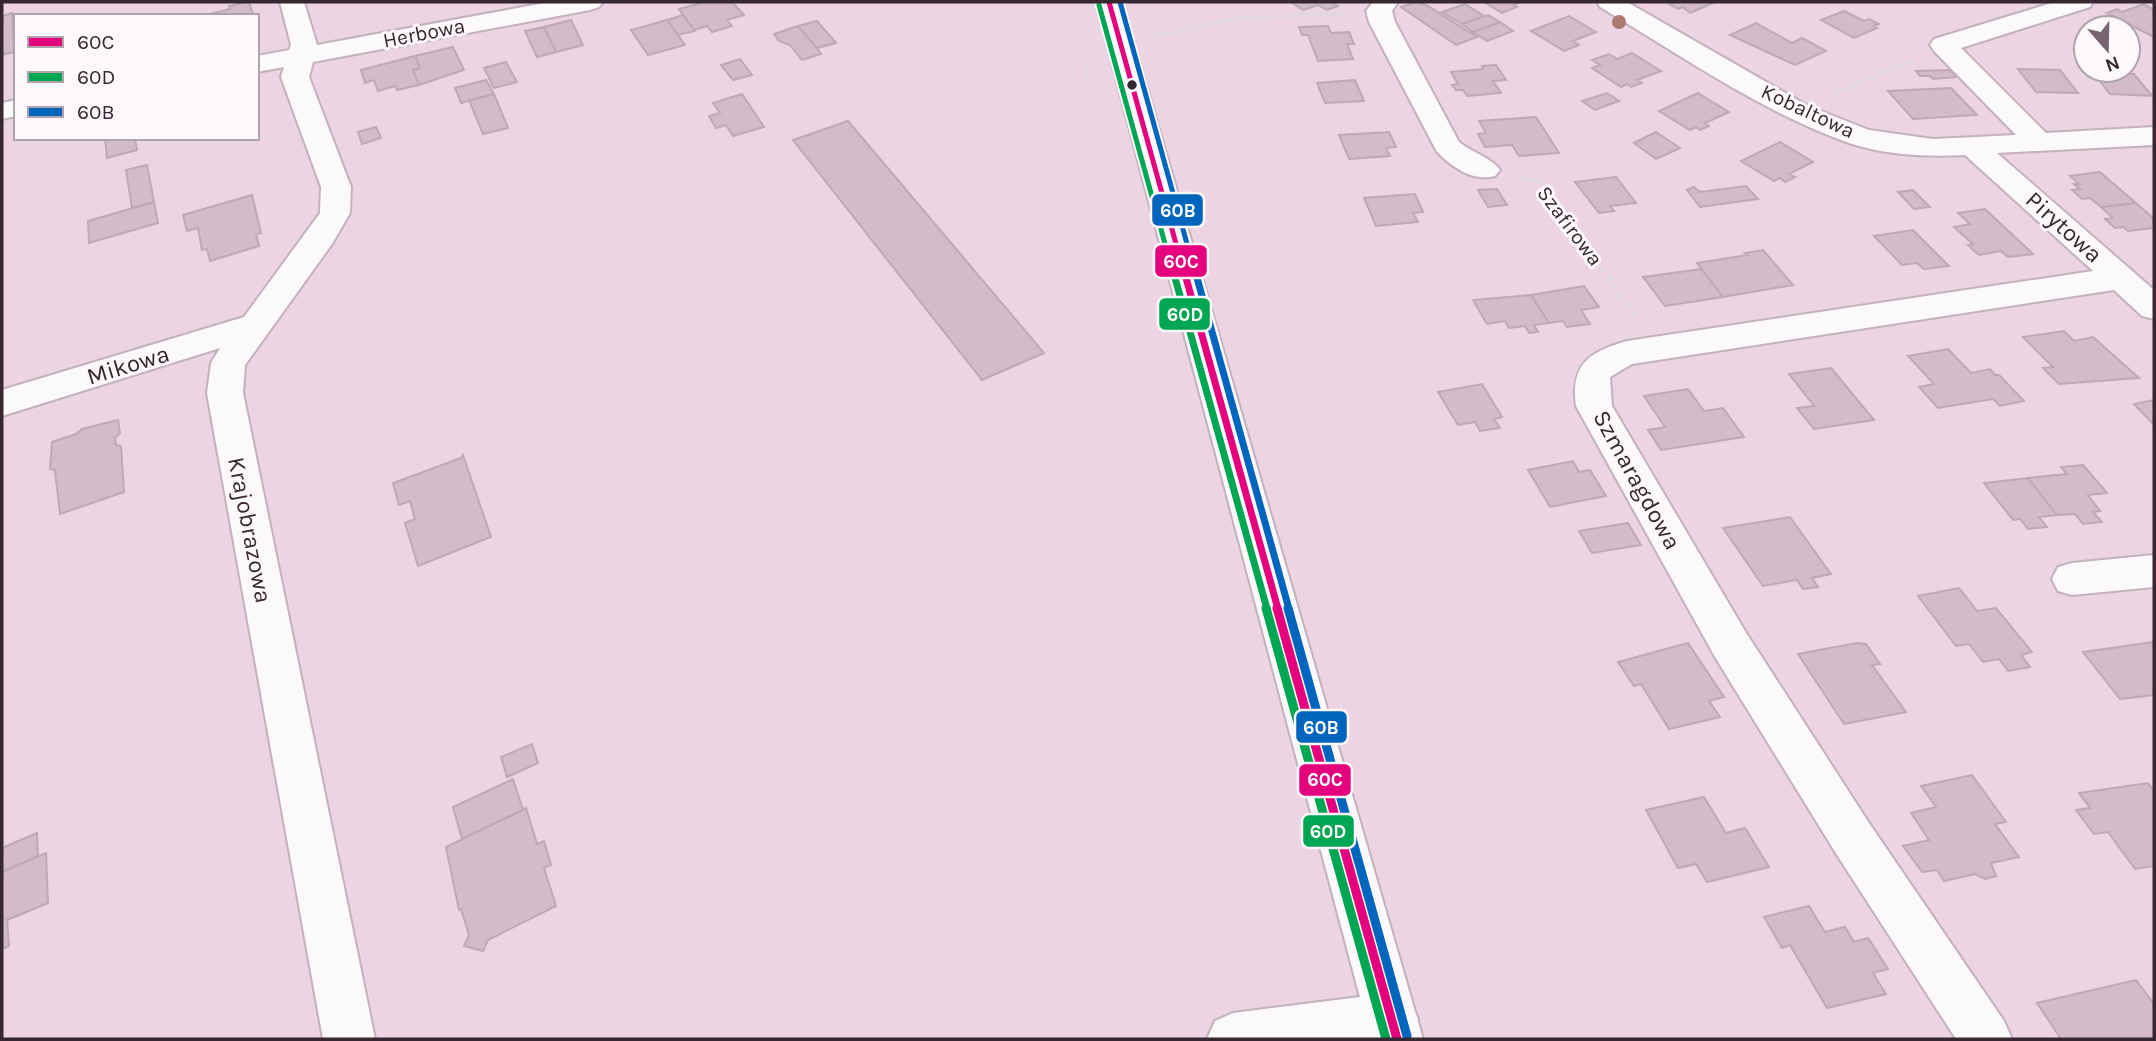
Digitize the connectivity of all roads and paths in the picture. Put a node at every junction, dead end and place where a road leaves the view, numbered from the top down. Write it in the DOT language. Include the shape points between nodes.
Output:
graph roads {
  1 [pos="292,2"];
  2 [pos="590,2"];
  3 [pos="1109,2"];
  4 [pos="1609,2"];
  5 [pos="2081,2"];
  6 [pos="1382,6"];
  7 [pos="1943,45"];
  8 [pos="1161,46"];
  9 [pos="301,56"];
  10 [pos="259,64"];
  11 [pos="1798,112"];
  12 [pos="2154,136"];
  13 [pos="2039,142"];
  14 [pos="1973,147"];
  15 [pos="1485,170"];
  16 [pos="2121,278"];
  17 [pos="2154,308"];
  18 [pos="254,326"];
  19 [pos="1657,348"];
  20 [pos="2,403"];
  21 [pos="2154,571"];
  22 [pos="2072,579"];
  23 [pos="1395,1029"];
  24 [pos="349,1039"];
  25 [pos="1233,1039"];
  26 [pos="1986,1039"];
  1 -- 9 [label="street, Krajobrazowa" via="303,34"];
  2 -- 9 [label="street, Herbowa"];
  3 -- 23 [label="street"];
  4 -- 11 [label="street, Kobaltowa"];
  5 -- 7 [label="street"];
  6 -- 8 [label="path" via="1237,19 1157,35"];
  6 -- 15 [label="street" via="1382,22 1447,146 1461,159"];
  7 -- 11 [label="path"];
  7 -- 13 [label="street"];
  9 -- 10 [label="street, Herbowa"];
  9 -- 18 [label="street, Krajobrazowa" via="295,77 336,187 335,213"];
  11 -- 14 [label="street, Kobaltowa" via="1838,130 1886,143"];
  12 -- 13 [label="street, Kobaltowa"];
  13 -- 14 [label="street, Kobaltowa"];
  14 -- 16 [label="street, Pirytowa"];
  15 -- 19 [label="path, Szafirowa" via="1542,182"];
  16 -- 17 [label="street, Pirytowa"];
  16 -- 19 [label="street, Szmaragdowa"];
  18 -- 20 [label="street, Mikowa"];
  18 -- 24 [label="street, Krajobrazowa" via="228,363 225,393"];
  19 -- 26 [label="street, Szmaragdowa" via="1606,360 1594,371 1590,386 1594,406 1730,644"];
  21 -- 22 [label="street"];
  23 -- 25 [label="street"];
}
